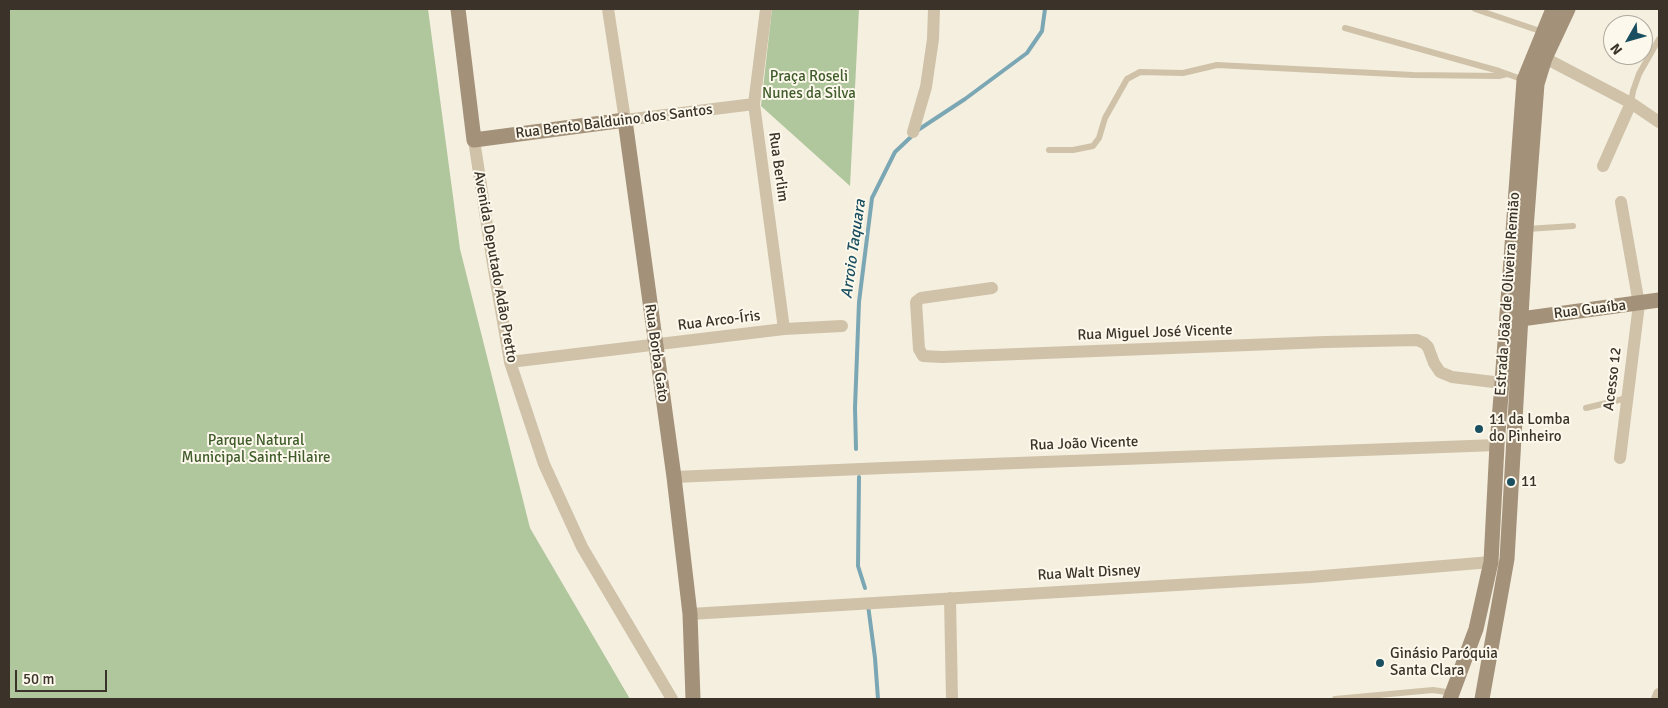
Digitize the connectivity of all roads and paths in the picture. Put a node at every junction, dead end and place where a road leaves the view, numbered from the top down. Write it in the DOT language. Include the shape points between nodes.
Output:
graph roads {
  1 [pos="458,9"];
  2 [pos="608,9"];
  3 [pos="766,9"];
  4 [pos="934,9"];
  5 [pos="1475,9"];
  6 [pos="1553,9"];
  7 [pos="1568,9"];
  8 [pos="1345,28"];
  9 [pos="1543,32"];
  10 [pos="1659,39"];
  11 [pos="1545,58"];
  12 [pos="1508,74"];
  13 [pos="1524,80"];
  14 [pos="1631,102"];
  15 [pos="754,104"];
  16 [pos="625,120"];
  17 [pos="1659,122"];
  18 [pos="913,132"];
  19 [pos="474,140"];
  20 [pos="1049,150"];
  21 [pos="1603,166"];
  22 [pos="1621,202"];
  23 [pos="1573,226"];
  24 [pos="1526,229"];
  25 [pos="992,288"];
  26 [pos="1659,300"];
  27 [pos="1639,304"];
  28 [pos="1521,319"];
  29 [pos="842,326"];
  30 [pos="784,329"];
  31 [pos="654,345"];
  32 [pos="510,362"];
  33 [pos="1502,383"];
  34 [pos="1627,398"];
  35 [pos="1586,408"];
  36 [pos="1497,445"];
  37 [pos="1620,458"];
  38 [pos="674,477"];
  39 [pos="1491,562"];
  40 [pos="950,598"];
  41 [pos="690,614"];
  42 [pos="1659,694"];
  43 [pos="1452,696"];
  44 [pos="672,699"];
  45 [pos="693,699"];
  46 [pos="952,699"];
  47 [pos="1335,699"];
  48 [pos="1482,699"];
  49 [pos="1657,699"];
  1 -- 19 [label="main road, Avenida Deputado Adão Pretto"];
  2 -- 16 [label="street, Rua Borba Gato"];
  3 -- 15 [label="street, Rua Berlim"];
  4 -- 18 [label="street" via="926,87"];
  5 -- 9 [label="lane"];
  6 -- 9 [label="main road, Estrada João de Oliveira Remião"];
  7 -- 11 [label="main road, Estrada João de Oliveira Remião"];
  8 -- 12 [label="lane"];
  9 -- 13 [label="main road, Estrada João de Oliveira Remião"];
  10 -- 14 [label="lane" via="1639,74"];
  11 -- 14 [label="street"];
  11 -- 24 [label="main road, Estrada João de Oliveira Remião" via="1537,84"];
  12 -- 13 [label="lane"];
  12 -- 20 [label="lane" via="1413,75 1217,65 1183,73 1140,72 1127,79 1105,118 1099,138 1092,146"];
  13 -- 33 [label="main road, Estrada João de Oliveira Remião"];
  14 -- 17 [label="street"];
  14 -- 21 [label="street"];
  15 -- 16 [label="street, Rua Bento Balduino dos Santos"];
  15 -- 30 [label="street, Rua Berlim"];
  16 -- 19 [label="main road, Rua Bento Balduino dos Santos"];
  16 -- 31 [label="main road, Rua Borba Gato"];
  19 -- 32 [label="street, Avenida Deputado Adão Pretto"];
  22 -- 27 [label="street, Acesso 12"];
  23 -- 24 [label="lane"];
  24 -- 28 [label="main road, Estrada João de Oliveira Remião"];
  25 -- 33 [label="street, Rua Miguel José Vicente" via="921,298 916,302 919,350 923,356 1417,340 1424,342 1440,372 1452,377"];
  26 -- 27 [label="main road, Rua Guaíba"];
  27 -- 28 [label="main road, Rua Guaíba"];
  27 -- 34 [label="street, Acesso 12"];
  28 -- 48 [label="main road, Estrada João de Oliveira Remião" via="1507,559"];
  29 -- 30 [label="street, Rua Arco-Íris"];
  30 -- 31 [label="street, Rua Arco-Íris"];
  31 -- 32 [label="street, Rua Arco-Íris"];
  31 -- 38 [label="main road, Rua Borba Gato"];
  32 -- 44 [label="street, Avenida Deputado Adão Pretto" via="544,464 582,547"];
  33 -- 36 [label="main road, Estrada João de Oliveira Remião"];
  34 -- 35 [label="lane"];
  34 -- 37 [label="street, Acesso 12"];
  36 -- 38 [label="street, Rua João Vicente"];
  36 -- 39 [label="main road, Estrada João de Oliveira Remião"];
  38 -- 41 [label="main road, Rua Borba Gato"];
  39 -- 40 [label="street, Rua Walt Disney" via="1311,577"];
  39 -- 43 [label="main road, Estrada João de Oliveira Remião" via="1476,629"];
  40 -- 41 [label="street, Rua Walt Disney"];
  40 -- 46 [label="street"];
  41 -- 45 [label="main road, Rua Borba Gato"];
  42 -- 49 [label="street"];
  43 -- 47 [label="lane" via="1433,690"];
}
